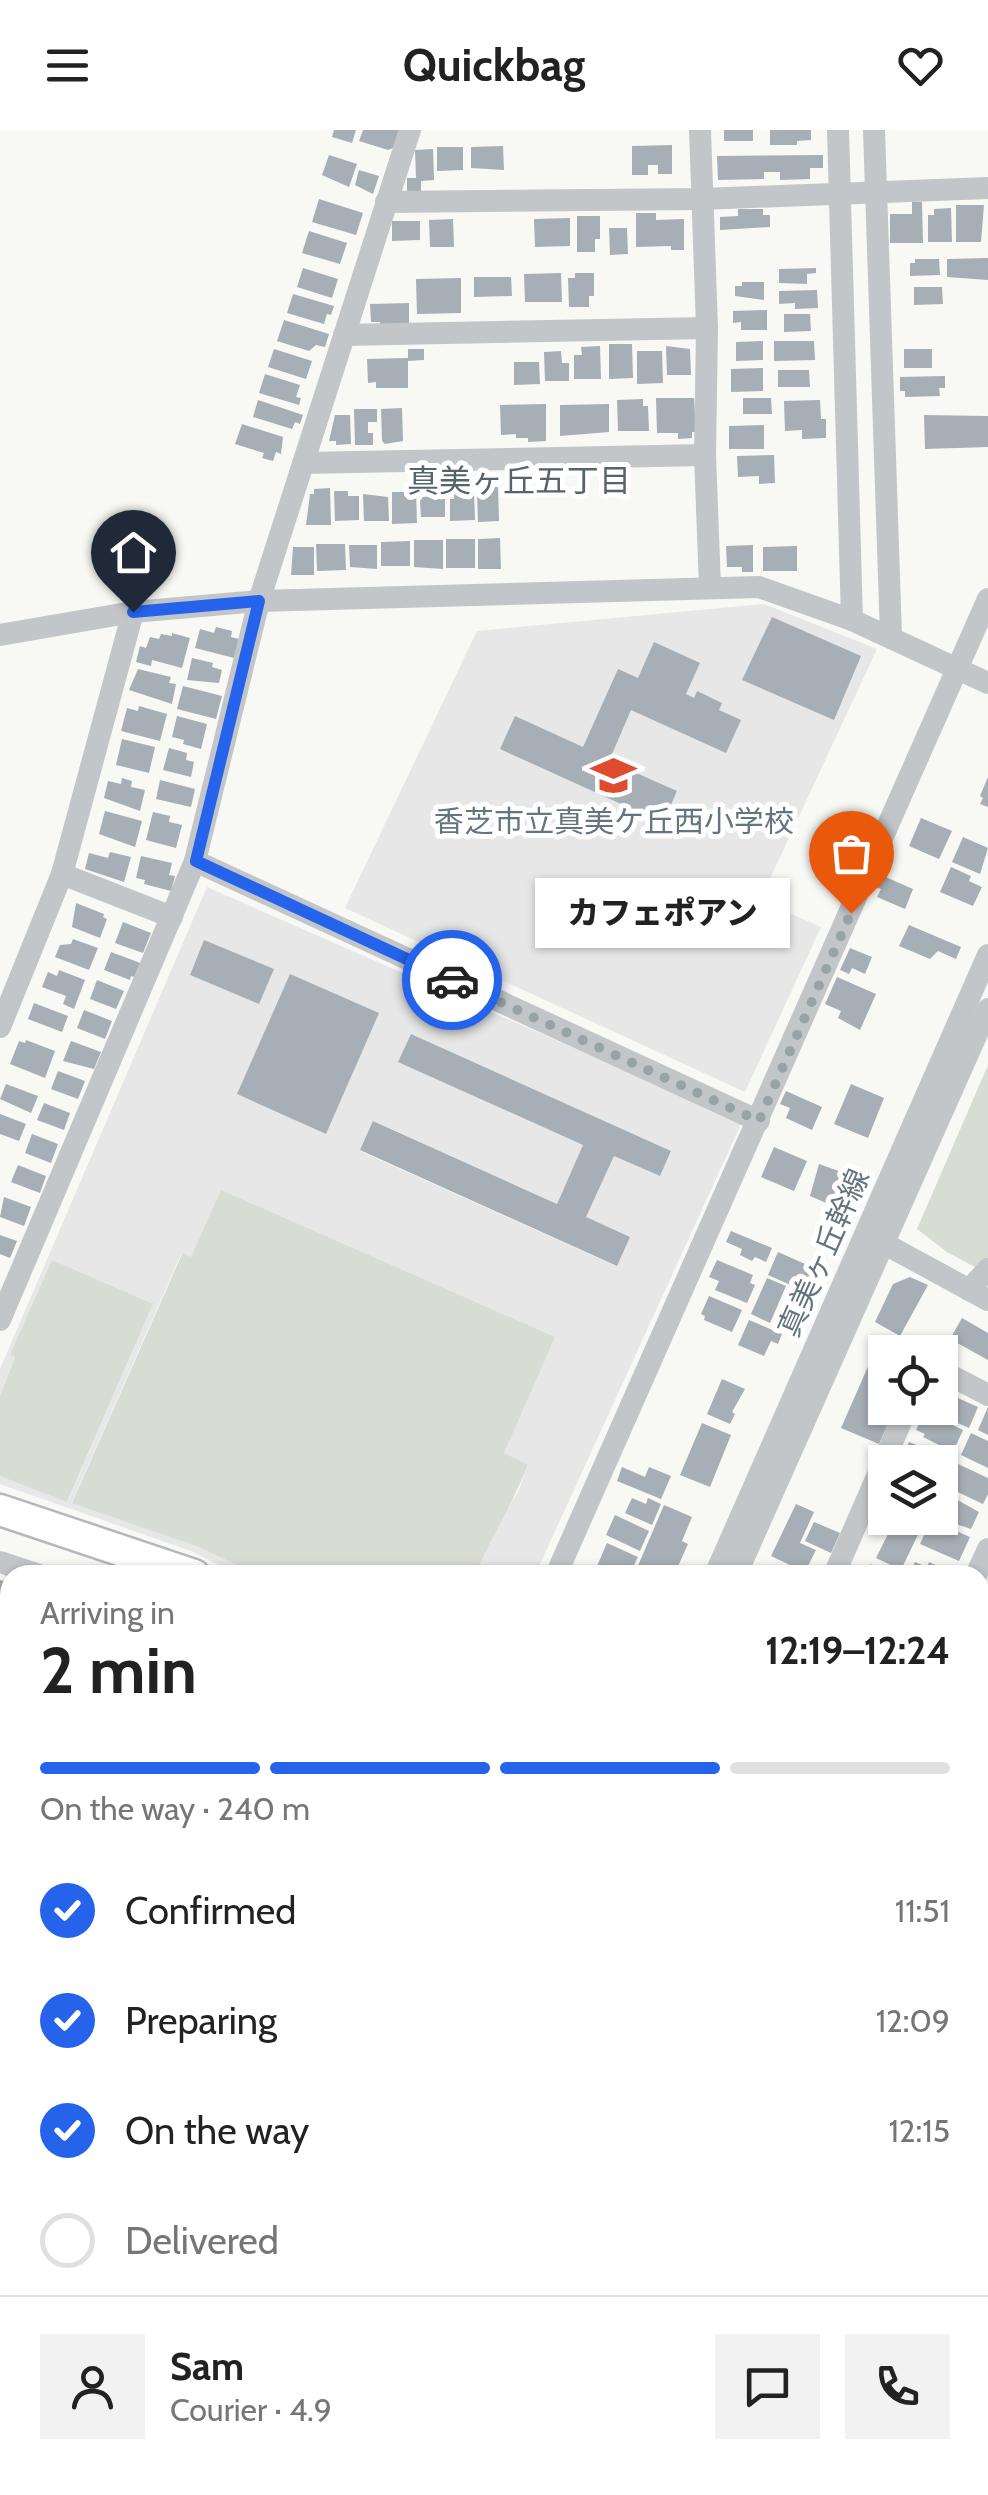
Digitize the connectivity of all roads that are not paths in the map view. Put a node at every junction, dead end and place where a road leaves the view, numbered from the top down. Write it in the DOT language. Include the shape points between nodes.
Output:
graph roads {
  1 [pos="410,130"];
  2 [pos="700,130"];
  3 [pos="838,130"];
  4 [pos="874,130"];
  5 [pos="988,188"];
  6 [pos="877,192"];
  7 [pos="839,193"];
  8 [pos="702,199"];
  9 [pos="386,202"];
  10 [pos="707,328"];
  11 [pos="344,336"];
  12 [pos="706,455"];
  13 [pos="303,463"];
  14 [pos="710,587"];
  15 [pos="988,599"];
  16 [pos="259,601"];
  17 [pos="133,612"];
  18 [pos="852,620"];
  19 [pos="0,635"];
  20 [pos="891,636"];
  21 [pos="958,670"];
  22 [pos="988,683"];
  23 [pos="196,861"];
  24 [pos="62,874"];
  25 [pos="172,917"];
  26 [pos="988,956"];
  27 [pos="9,984"];
  28 [pos="988,1009"];
  29 [pos="0,1027"];
  30 [pos="759,1121"];
  31 [pos="875,1239"];
  32 [pos="988,1269"];
  33 [pos="978,1295"];
  34 [pos="0,1320"];
  35 [pos="958,1379"];
  36 [pos="988,1395"];
  37 [pos="900,1425"];
  38 [pos="0,1510"];
  39 [pos="0,1529"];
  40 [pos="106,1565"];
  41 [pos="164,1565"];
  42 [pos="560,1565"];
  43 [pos="719,1565"];
  44 [pos="748,1565"];
  45 [pos="838,1565"];
  1 -- 9 [label="street"];
  2 -- 8 [label="street"];
  3 -- 7 [label="street"];
  4 -- 6 [label="street"];
  5 -- 6 [label="street"];
  6 -- 7 [label="street"];
  6 -- 20 [label="street"];
  7 -- 8 [label="street"];
  7 -- 18 [label="street"];
  8 -- 9 [label="street"];
  8 -- 10 [label="street"];
  9 -- 11 [label="street"];
  10 -- 11 [label="street"];
  10 -- 12 [label="street"];
  11 -- 13 [label="street"];
  12 -- 13 [label="street"];
  12 -- 14 [label="street"];
  13 -- 16 [label="street"];
  14 -- 16 [label="street"];
  14 -- 18 [label="street" via="759,587"];
  15 -- 21 [label="street"];
  16 -- 17 [label="street"];
  16 -- 23 [label="street"];
  17 -- 19 [label="street"];
  17 -- 24 [label="street"];
  18 -- 20 [label="street"];
  20 -- 21 [label="street"];
  21 -- 22 [label="street"];
  21 -- 30 [label="street"];
  23 -- 25 [label="street"];
  23 -- 30 [label="street"];
  24 -- 25 [label="street"];
  24 -- 27 [label="street"];
  25 -- 34 [label="street"];
  26 -- 31 [label="street, 真美ヶ丘幹線"];
  27 -- 29 [label="street"];
  28 -- 31 [label="street, 真美ヶ丘幹線"];
  30 -- 42 [label="street"];
  31 -- 33 [label="street"];
  31 -- 43 [label="street, 真美ヶ丘幹線"];
  31 -- 44 [label="street, 真美ヶ丘幹線"];
  32 -- 33 [label="street"];
  35 -- 36 [label="street"];
  37 -- 45 [label="street"];
  38 -- 41 [label="main road"];
  39 -- 40 [label="main road"];
}
